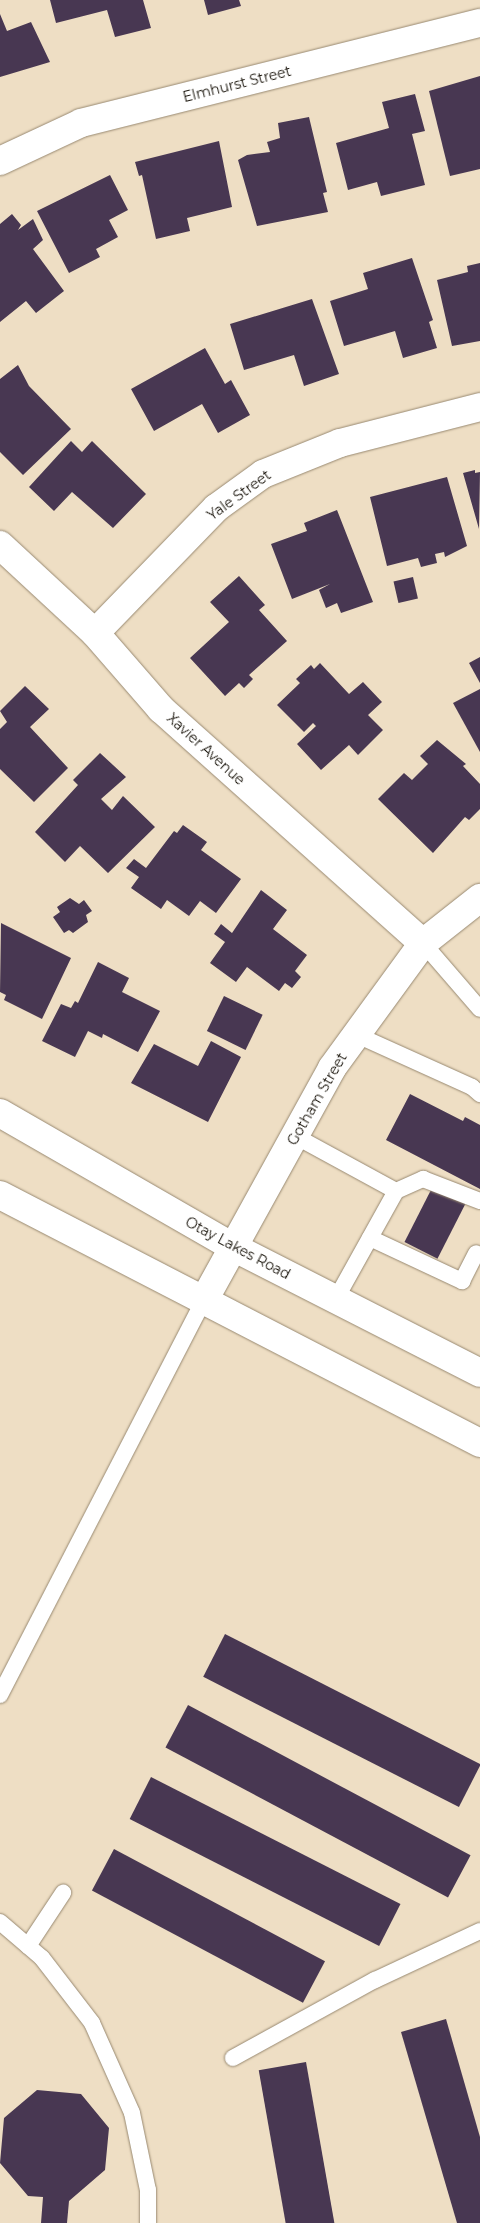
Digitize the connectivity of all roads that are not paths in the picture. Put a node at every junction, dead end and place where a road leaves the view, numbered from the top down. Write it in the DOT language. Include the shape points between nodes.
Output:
graph roads {
  1 [pos="480,23"];
  2 [pos="0,161"];
  3 [pos="480,407"];
  4 [pos="0,545"];
  5 [pos="95,633"];
  6 [pos="480,898"];
  7 [pos="423,943"];
  8 [pos="480,1009"];
  9 [pos="357,1035"];
  10 [pos="477,1086"];
  11 [pos="0,1113"];
  12 [pos="295,1136"];
  13 [pos="396,1191"];
  14 [pos="0,1195"];
  15 [pos="480,1201"];
  16 [pos="370,1238"];
  17 [pos="233,1247"];
  18 [pos="479,1251"];
  19 [pos="336,1299"];
  20 [pos="203,1302"];
  21 [pos="480,1372"];
  22 [pos="480,1443"];
  23 [pos="0,1695"];
  24 [pos="63,1894"];
  25 [pos="0,1922"];
  26 [pos="480,1931"];
  27 [pos="28,1946"];
  28 [pos="233,2058"];
  29 [pos="148,2223"];
  1 -- 2 [label="street, Elmhurst Street" via="81,122"];
  3 -- 5 [label="street, Yale Street" via="340,443 263,474 216,508"];
  4 -- 5 [label="street, Xavier Avenue"];
  5 -- 7 [label="street, Xavier Avenue" via="161,710"];
  6 -- 7 [label="street, Gotham Street"];
  7 -- 8 [label="lane"];
  7 -- 9 [label="street, Gotham Street"];
  9 -- 10 [label="lane"];
  9 -- 12 [label="street, Gotham Street" via="332,1068"];
  11 -- 17 [label="street, Otay Lakes Road"];
  12 -- 13 [label="lane"];
  12 -- 17 [label="street, Gotham Street"];
  13 -- 15 [label="lane" via="423,1179"];
  13 -- 16 [label="lane"];
  14 -- 20 [label="street"];
  16 -- 18 [label="lane" via="462,1281"];
  16 -- 19 [label="lane"];
  17 -- 19 [label="street, Otay Lakes Road"];
  17 -- 20 [label="street, Gotham Street"];
  19 -- 21 [label="street, Otay Lakes Road"];
  20 -- 22 [label="street"];
  20 -- 23 [label="lane"];
  24 -- 27 [label="lane"];
  25 -- 27 [label="lane"];
  26 -- 28 [label="lane" via="366,1984"];
  27 -- 29 [label="lane" via="42,1958 92,2023 132,2113 148,2190"];
}
